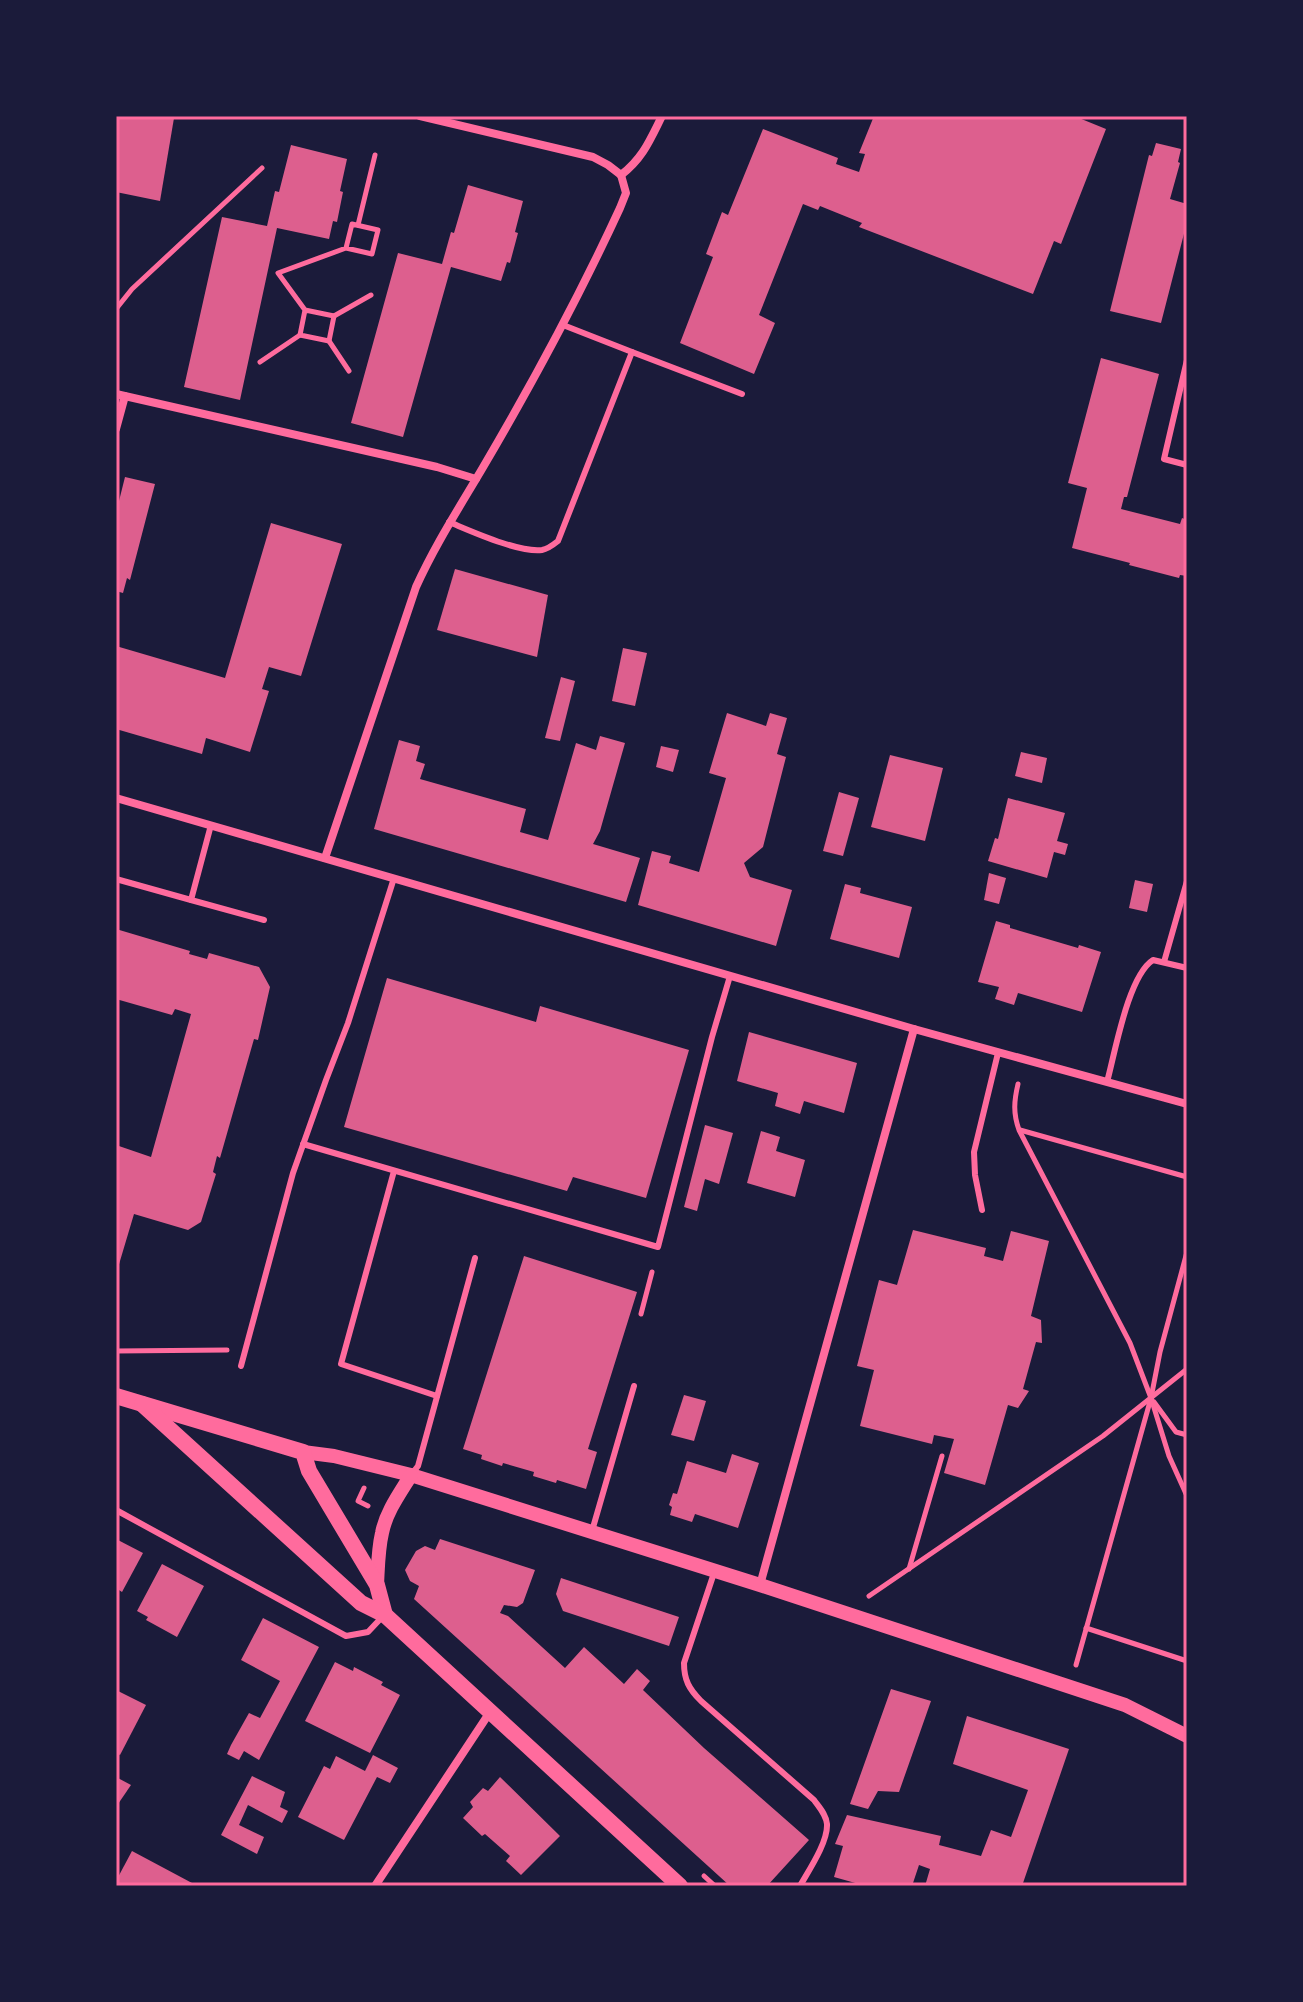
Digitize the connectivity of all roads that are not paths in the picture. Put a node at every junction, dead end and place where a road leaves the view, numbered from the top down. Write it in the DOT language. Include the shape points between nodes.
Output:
graph roads {
  1 [pos="420,116"];
  2 [pos="662,116"];
  3 [pos="621,175"];
  4 [pos="563,325"];
  5 [pos="632,352"];
  6 [pos="1187,360"];
  7 [pos="742,394"];
  8 [pos="120,395"];
  9 [pos="116,429"];
  10 [pos="1187,465"];
  11 [pos="476,479"];
  12 [pos="449,522"];
  13 [pos="116,798"];
  14 [pos="211,825"];
  15 [pos="325,858"];
  16 [pos="394,878"];
  17 [pos="116,879"];
  18 [pos="1187,881"];
  19 [pos="191,900"];
  20 [pos="264,920"];
  21 [pos="1164,962"];
  22 [pos="1187,968"];
  23 [pos="730,976"];
  24 [pos="914,1029"];
  25 [pos="998,1053"];
  26 [pos="1107,1082"];
  27 [pos="1187,1104"];
  28 [pos="303,1144"];
  29 [pos="394,1171"];
  30 [pos="982,1210"];
  31 [pos="475,1258"];
  32 [pos="241,1366"];
  33 [pos="634,1386"];
  34 [pos="116,1396"];
  35 [pos="437,1396"];
  36 [pos="142,1404"];
  37 [pos="303,1452"];
  38 [pos="411,1475"];
  39 [pos="116,1510"];
  40 [pos="592,1531"];
  41 [pos="715,1570"];
  42 [pos="377,1585"];
  43 [pos="760,1585"];
  44 [pos="385,1615"];
  45 [pos="1125,1705"];
  46 [pos="490,1712"];
  47 [pos="1187,1726"];
  48 [pos="1187,1736"];
  49 [pos="375,1886"];
  50 [pos="680,1886"];
  51 [pos="800,1886"];
  1 -- 3 [label="street" via="593,157"];
  2 -- 3 [label="street" via="642,156"];
  3 -- 4 [label="street" via="626,193"];
  4 -- 5 [label="lane"];
  4 -- 11 [label="street"];
  5 -- 7 [label="lane"];
  5 -- 12 [label="lane" via="558,541 545,550 527,549"];
  6 -- 10 [label="lane" via="1164,459"];
  8 -- 9 [label="street"];
  8 -- 11 [label="street"];
  11 -- 12 [label="street"];
  12 -- 15 [label="street" via="416,587"];
  13 -- 14 [label="street"];
  14 -- 15 [label="street"];
  14 -- 19 [label="lane"];
  15 -- 16 [label="street"];
  16 -- 23 [label="street"];
  16 -- 28 [label="lane"];
  17 -- 19 [label="lane"];
  18 -- 21 [label="lane"];
  19 -- 20 [label="lane"];
  21 -- 22 [label="lane"];
  21 -- 26 [label="lane" via="1145,965 1133,986"];
  23 -- 24 [label="street"];
  23 -- 29 [label="lane" via="658,1247"];
  24 -- 25 [label="street"];
  24 -- 43 [label="street"];
  25 -- 26 [label="street"];
  25 -- 30 [label="lane" via="974,1152"];
  26 -- 27 [label="street"];
  28 -- 29 [label="lane"];
  28 -- 32 [label="lane"];
  29 -- 35 [label="lane" via="341,1364"];
  31 -- 35 [label="lane"];
  33 -- 40 [label="lane"];
  34 -- 36 [label="main road"];
  35 -- 38 [label="lane"];
  36 -- 37 [label="main road"];
  36 -- 44 [label="main road" via="361,1603"];
  37 -- 38 [label="street"];
  37 -- 42 [label="main road"];
  38 -- 40 [label="street"];
  38 -- 42 [label="street" via="382,1529"];
  39 -- 44 [label="lane" via="346,1636 368,1632"];
  40 -- 41 [label="street"];
  41 -- 43 [label="street"];
  41 -- 51 [label="lane" via="684,1675 701,1701 823,1812 825,1837"];
  42 -- 44 [label="main road"];
  43 -- 45 [label="street"];
  44 -- 46 [label="main road"];
  45 -- 47 [label="street"];
  45 -- 48 [label="street"];
  46 -- 49 [label="street"];
  46 -- 50 [label="main road"];
}
